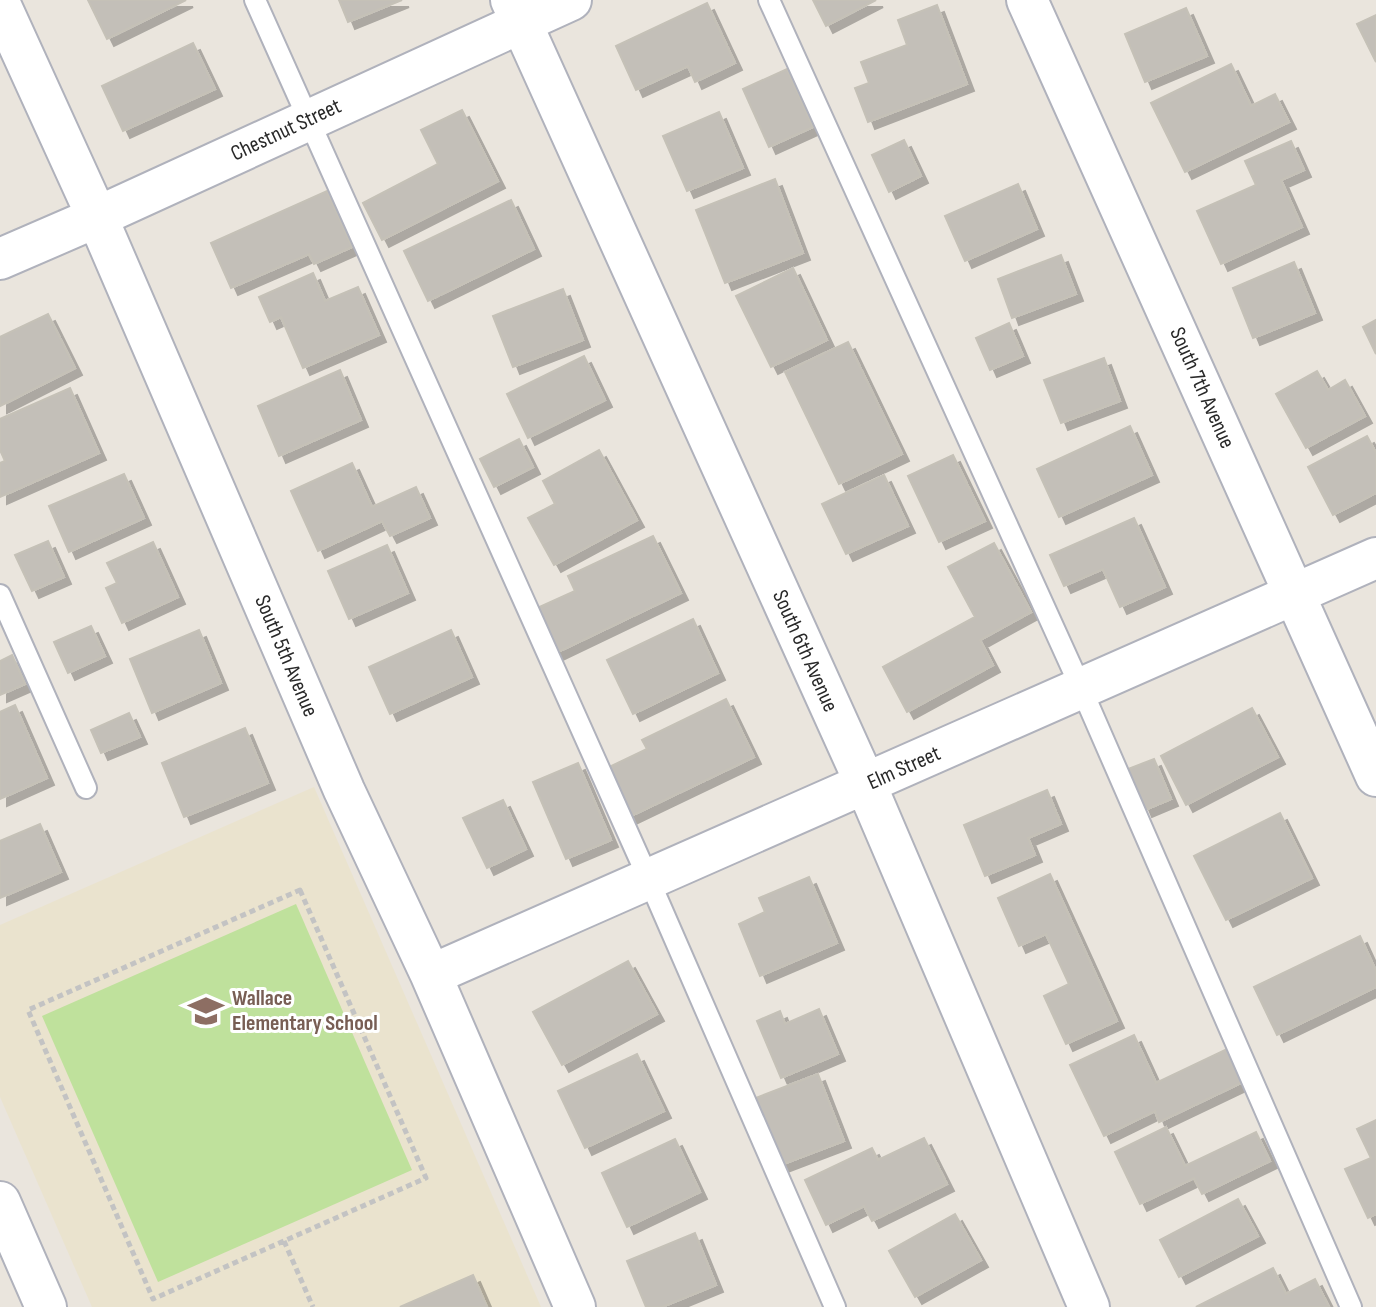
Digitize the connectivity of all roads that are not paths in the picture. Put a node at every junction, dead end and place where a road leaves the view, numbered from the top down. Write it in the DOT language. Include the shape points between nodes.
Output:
graph roads {
  1 [pos="255,0"];
  2 [pos="571,0"];
  3 [pos="769,0"];
  4 [pos="1027,0"];
  5 [pos="0,4"];
  6 [pos="516,11"];
  7 [pos="308,120"];
  8 [pos="97,217"];
  9 [pos="0,259"];
  10 [pos="1376,558"];
  11 [pos="1295,594"];
  12 [pos="0,595"];
  13 [pos="1081,688"];
  14 [pos="1376,776"];
  15 [pos="866,785"];
  16 [pos="86,788"];
  17 [pos="649,880"];
  18 [pos="431,975"];
  19 [pos="0,1202"];
  20 [pos="46,1307"];
  21 [pos="575,1307"];
  22 [pos="835,1307"];
  23 [pos="1089,1307"];
  24 [pos="1351,1307"];
  1 -- 7 [label="lane"];
  2 -- 6 [label="street, Chestnut Street"];
  3 -- 13 [label="lane"];
  4 -- 11 [label="street, South 7th Avenue"];
  5 -- 8 [label="street, South 5th Avenue"];
  6 -- 7 [label="street, Chestnut Street"];
  6 -- 15 [label="street, South 6th Avenue"];
  7 -- 8 [label="street, Chestnut Street"];
  7 -- 17 [label="lane"];
  8 -- 9 [label="street, Chestnut Street"];
  8 -- 18 [label="street, South 5th Avenue" via="344,790"];
  10 -- 11 [label="street, Elm Street"];
  11 -- 13 [label="street, Elm Street"];
  11 -- 14 [label="street, South 7th Avenue"];
  12 -- 16 [label="lane"];
  13 -- 15 [label="street, Elm Street"];
  13 -- 24 [label="lane"];
  15 -- 17 [label="street, Elm Street"];
  15 -- 23 [label="street, South 6th Avenue"];
  17 -- 18 [label="street, Elm Street"];
  17 -- 22 [label="lane"];
  18 -- 21 [label="street, South 5th Avenue"];
  19 -- 20 [label="street"];
}
